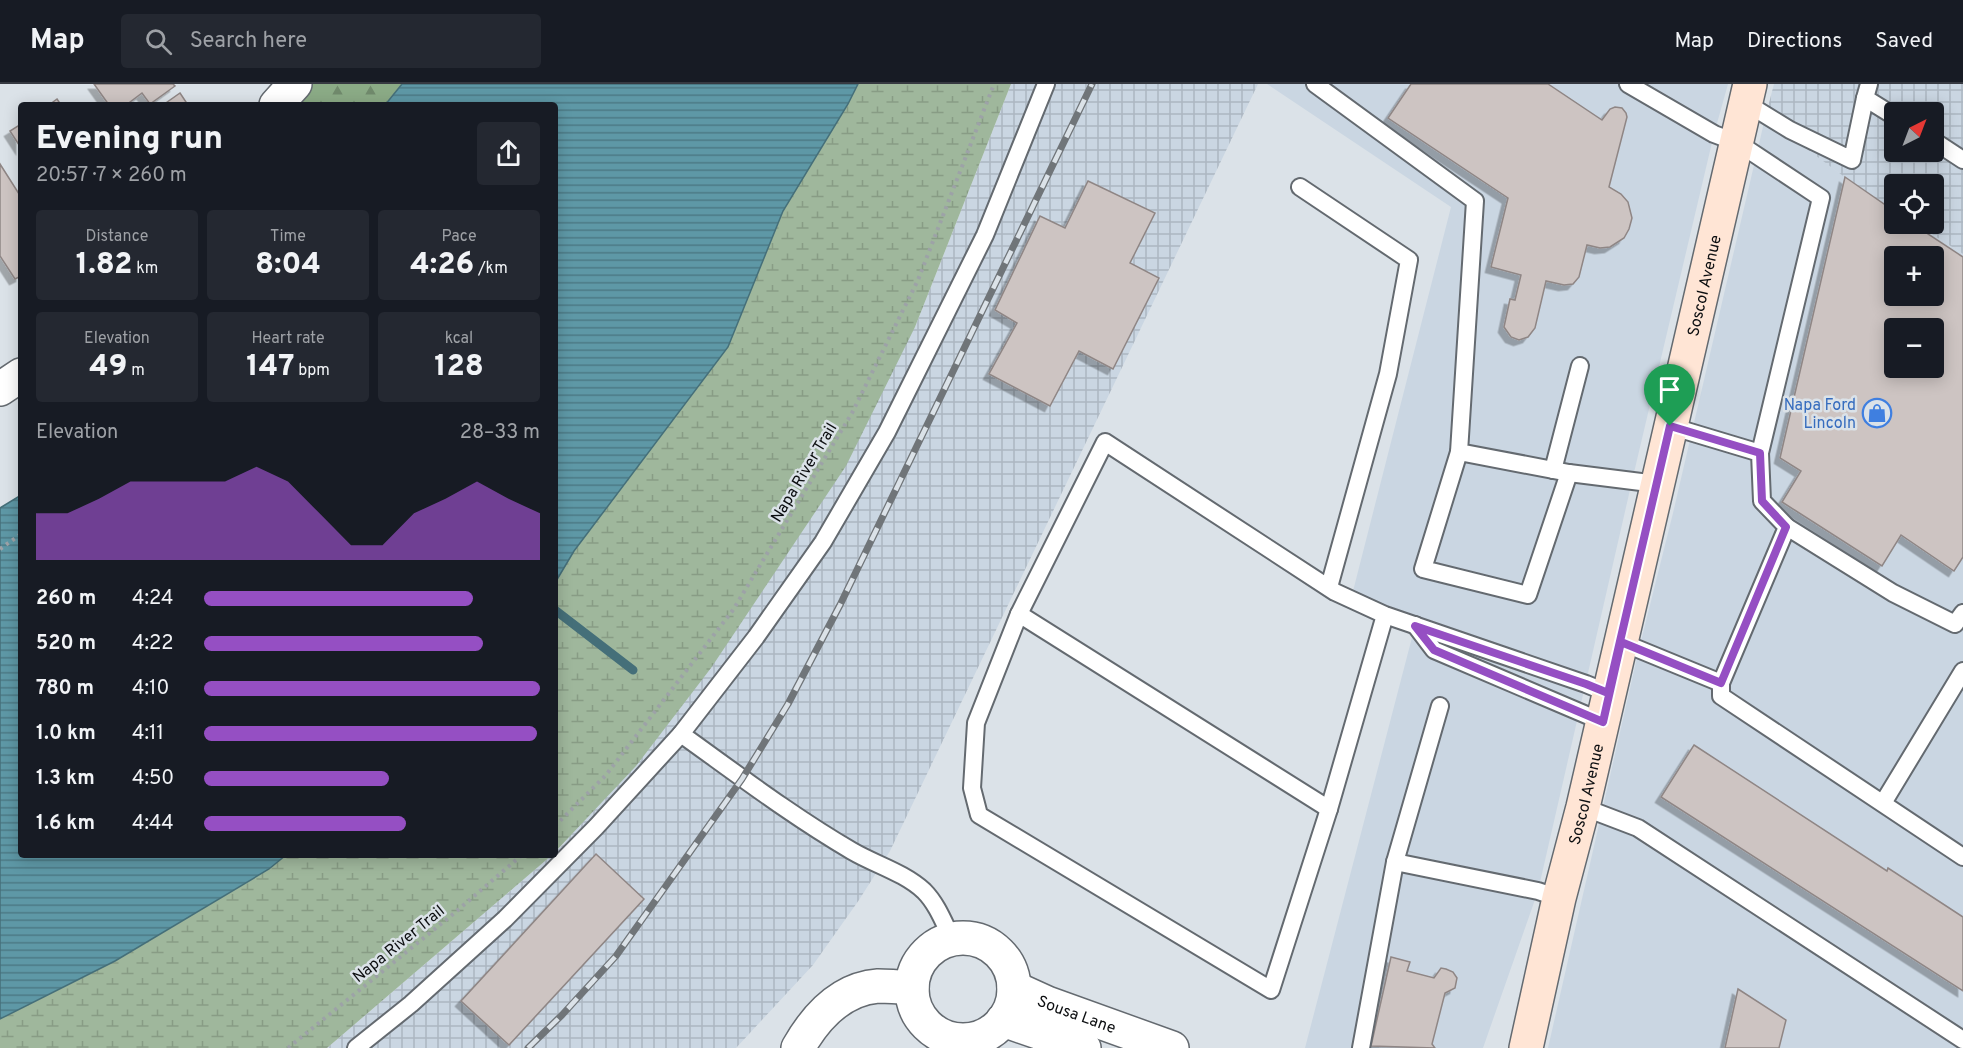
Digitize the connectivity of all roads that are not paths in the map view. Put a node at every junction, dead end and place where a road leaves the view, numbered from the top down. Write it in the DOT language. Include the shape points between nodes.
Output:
graph roads {
  1 [pos="295,84"];
  2 [pos="1046,84"];
  3 [pos="1315,84"];
  4 [pos="1628,84"];
  5 [pos="1867,91"];
  6 [pos="1748,93"];
  7 [pos="279,102"];
  8 [pos="1884,107"];
  9 [pos="1738,143"];
  10 [pos="1944,148"];
  11 [pos="1963,160"];
  12 [pos="1300,187"];
  13 [pos="1580,366"];
  14 [pos="18,377"];
  15 [pos="0,388"];
  16 [pos="1670,426"];
  17 [pos="1459,452"];
  18 [pos="1760,453"];
  19 [pos="1561,471"];
  20 [pos="1657,484"];
  21 [pos="1786,527"];
  22 [pos="1329,587"];
  23 [pos="1019,614"];
  24 [pos="1385,615"];
  25 [pos="1960,624"];
  26 [pos="1415,626"];
  27 [pos="1621,642"];
  28 [pos="1963,671"];
  29 [pos="1721,683"];
  30 [pos="1440,706"];
  31 [pos="1606,707"];
  32 [pos="681,734"];
  33 [pos="1883,803"];
  34 [pos="1583,807"];
  35 [pos="1329,809"];
  36 [pos="1963,857"];
  37 [pos="1395,862"];
  38 [pos="1559,898"];
  39 [pos="952,939"];
  40 [pos="912,988"];
  41 [pos="1014,988"];
  42 [pos="1004,1020"];
  43 [pos="928,1038"];
  44 [pos="1963,1040"];
  45 [pos="972,1043"];
  46 [pos="356,1048"];
  47 [pos="798,1048"];
  48 [pos="1084,1048"];
  49 [pos="1172,1048"];
  50 [pos="1361,1048"];
  51 [pos="1526,1048"];
  1 -- 7 [label="street"];
  2 -- 32 [label="lane" via="985,235 887,432 823,542"];
  3 -- 17 [label="lane" via="1475,201"];
  4 -- 9 [label="lane" via="1714,134"];
  5 -- 6 [label="lane" via="1852,160 1790,130"];
  5 -- 8 [label="lane"];
  6 -- 9 [label="main road, Soscol Avenue"];
  9 -- 16 [label="main road, Soscol Avenue"];
  9 -- 18 [label="lane" via="1821,198"];
  10 -- 11 [label="lane"];
  12 -- 22 [label="lane" via="1409,260 1388,374"];
  13 -- 19 [label="lane"];
  14 -- 15 [label="street"];
  16 -- 18 [label="lane"];
  16 -- 20 [label="main road, Soscol Avenue"];
  17 -- 19 [label="lane"];
  17 -- 19 [label="lane" via="1423,568 1528,595"];
  18 -- 21 [label="lane" via="1762,501"];
  19 -- 20 [label="lane"];
  20 -- 27 [label="main road, Soscol Avenue"];
  21 -- 25 [label="lane" via="1893,593"];
  21 -- 29 [label="lane"];
  22 -- 23 [label="lane" via="1105,442"];
  22 -- 24 [label="lane"];
  23 -- 35 [label="lane"];
  23 -- 35 [label="lane" via="976,723 972,788 979,815 1271,990"];
  24 -- 26 [label="lane"];
  24 -- 35 [label="lane"];
  26 -- 31 [label="lane" via="1586,684"];
  26 -- 31 [label="lane" via="1434,650"];
  27 -- 29 [label="lane"];
  27 -- 31 [label="main road, Soscol Avenue"];
  28 -- 33 [label="lane"];
  29 -- 33 [label="lane" via="1721,696"];
  30 -- 37 [label="lane"];
  31 -- 34 [label="main road, Soscol Avenue"];
  32 -- 39 [label="lane" via="776,804 915,884 933,902"];
  32 -- 46 [label="lane" via="505,918 411,1004"];
  33 -- 36 [label="lane"];
  34 -- 38 [label="main road, Soscol Avenue"];
  34 -- 44 [label="lane" via="1638,828"];
  37 -- 38 [label="lane"];
  37 -- 50 [label="lane"];
  38 -- 51 [label="main road, Soscol Avenue"];
  39 -- 40 [label="street" via="932,948 924,957 917,966"];
  39 -- 41 [label="street" via="974,939 994,949 1005,959"];
  40 -- 43 [label="street"];
  40 -- 47 [label="street" via="878,987 845,997 816,1019"];
  41 -- 42 [label="street" via="1012,1005"];
  41 -- 49 [label="street, Sousa Lane"];
  42 -- 45 [label="street"];
  42 -- 48 [label="street, Sousa Lane"];
  43 -- 45 [label="street"];
}
